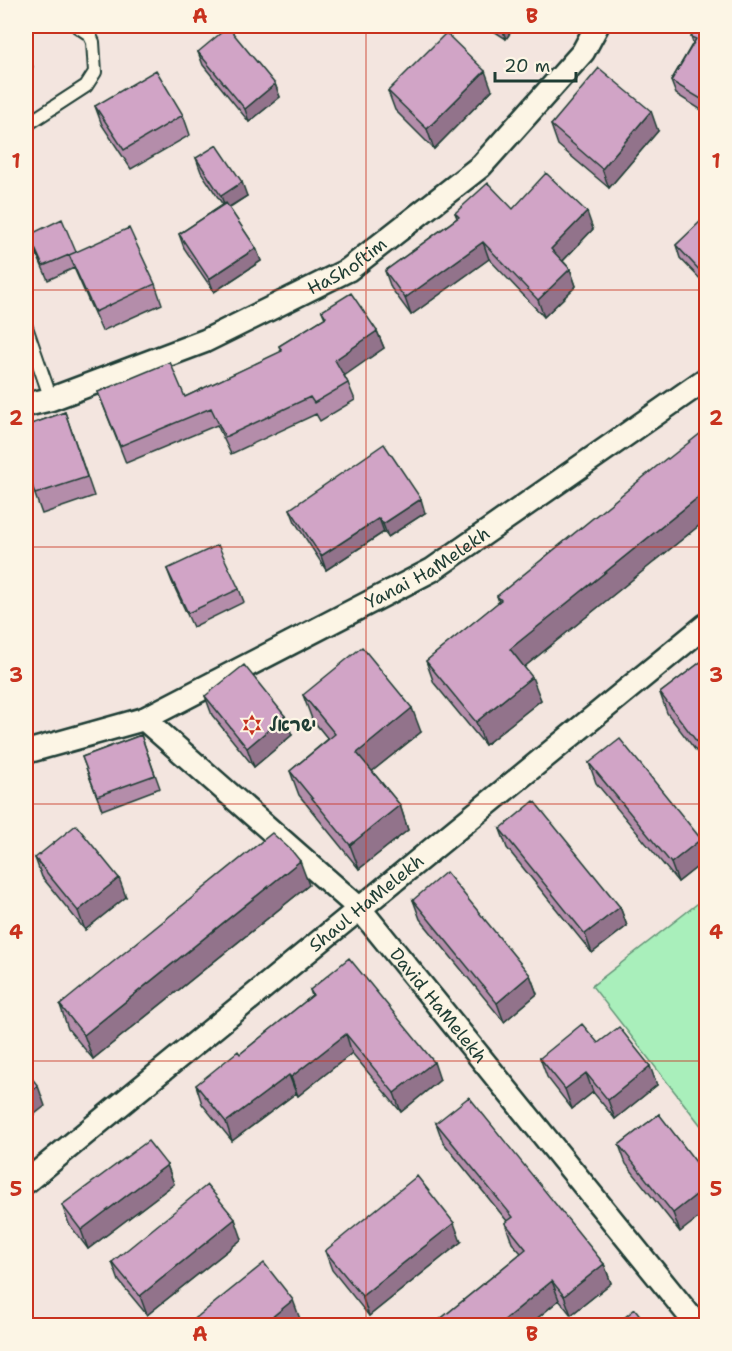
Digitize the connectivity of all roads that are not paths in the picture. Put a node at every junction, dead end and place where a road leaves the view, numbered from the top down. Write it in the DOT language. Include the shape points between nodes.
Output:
graph roads {
  1 [pos="77,26"];
  2 [pos="597,26"];
  3 [pos="26,125"];
  4 [pos="26,327"];
  5 [pos="706,379"];
  6 [pos="51,399"];
  7 [pos="26,405"];
  8 [pos="706,625"];
  9 [pos="144,719"];
  10 [pos="26,752"];
  11 [pos="360,909"];
  12 [pos="26,1182"];
  13 [pos="698,1326"];
  1 -- 3 [label="lane" via="93,42 95,72 86,86"];
  2 -- 6 [label="street, HaShoftim" via="583,52 481,166 348,270 204,341"];
  4 -- 6 [label="lane"];
  5 -- 9 [label="street, Yanai HaMelekh" via="432,570"];
  6 -- 7 [label="street, HaShoftim"];
  8 -- 11 [label="street, Shaul HaMelekh"];
  9 -- 10 [label="street, Yanai HaMelekh"];
  9 -- 11 [label="street, David HaMelekh"];
  11 -- 12 [label="street, Shaul HaMelekh"];
  11 -- 13 [label="street, David HaMelekh"];
}
